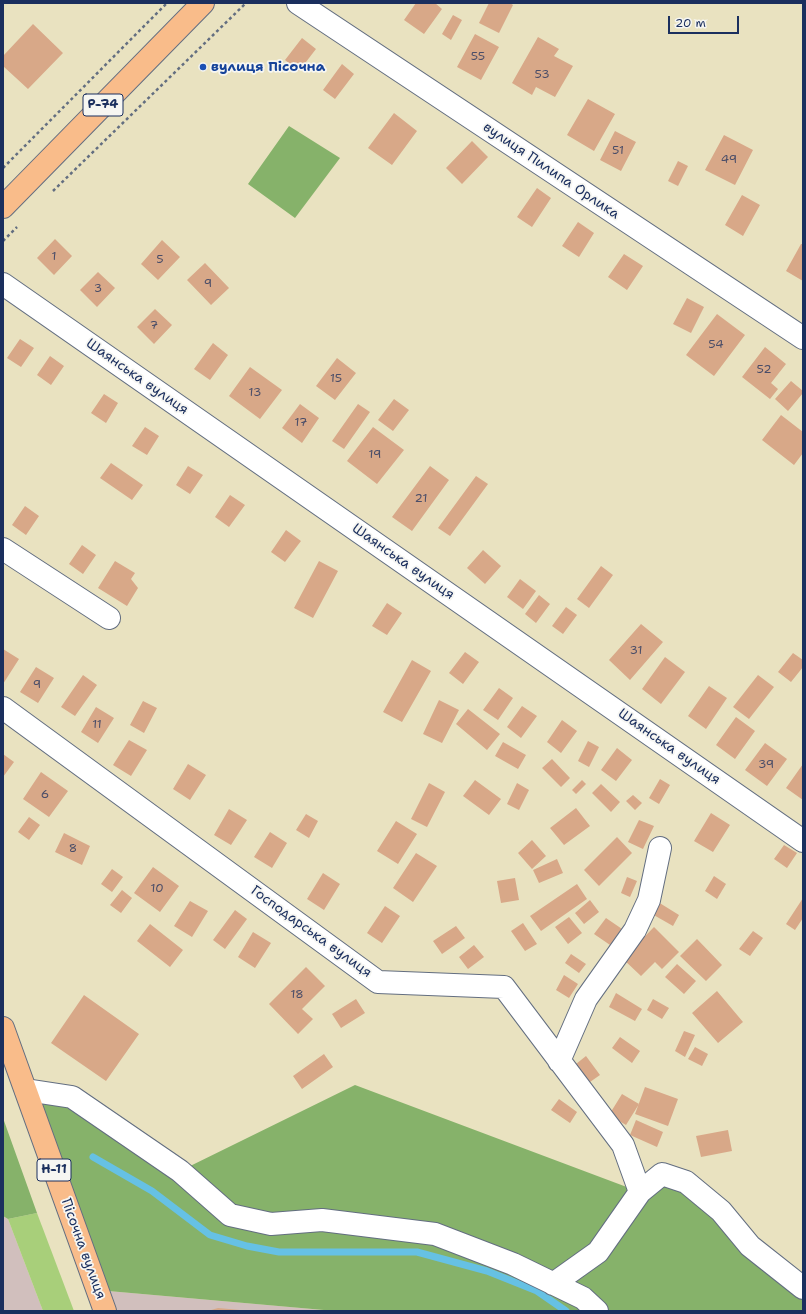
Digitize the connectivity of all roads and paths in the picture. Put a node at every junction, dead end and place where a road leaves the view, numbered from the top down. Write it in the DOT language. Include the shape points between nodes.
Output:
graph roads {
  1 [pos="167,3"];
  2 [pos="203,3"];
  3 [pos="246,3"];
  4 [pos="298,3"];
  5 [pos="3,168"];
  6 [pos="48,196"];
  7 [pos="3,207"];
  8 [pos="20,224"];
  9 [pos="3,241"];
  10 [pos="3,284"];
  11 [pos="803,338"];
  12 [pos="3,549"];
  13 [pos="109,618"];
  14 [pos="3,708"];
  15 [pos="803,841"];
  16 [pos="660,848"];
  17 [pos="3,1028"];
  18 [pos="559,1061"];
  19 [pos="26,1090"];
  20 [pos="640,1192"];
  21 [pos="553,1284"];
  22 [pos="803,1288"];
  23 [pos="105,1311"];
  24 [pos="597,1311"];
  1 -- 5 [label="path"];
  2 -- 7 [label="main road, Р-74"];
  3 -- 6 [label="path"];
  4 -- 11 [label="street, вулиця Пилипа Орлика"];
  8 -- 9 [label="path"];
  10 -- 15 [label="street, Шаянська вулиця"];
  12 -- 13 [label="street"];
  14 -- 18 [label="street, Господарська вулиця" via="378,982 504,987"];
  16 -- 18 [label="street" via="650,900 636,930 586,999"];
  17 -- 19 [label="main road, Пісочна вулиця / Н-11"];
  18 -- 20 [label="street, Господарська вулиця" via="623,1145"];
  19 -- 21 [label="street" via="72,1097 180,1171 230,1215 271,1224 322,1220 435,1234 513,1264"];
  19 -- 23 [label="main road, Пісочна вулиця / Н-11"];
  20 -- 21 [label="street" via="598,1252"];
  20 -- 22 [label="street" via="662,1174 686,1182 721,1211 750,1246"];
  21 -- 24 [label="street" via="582,1298"];
}
